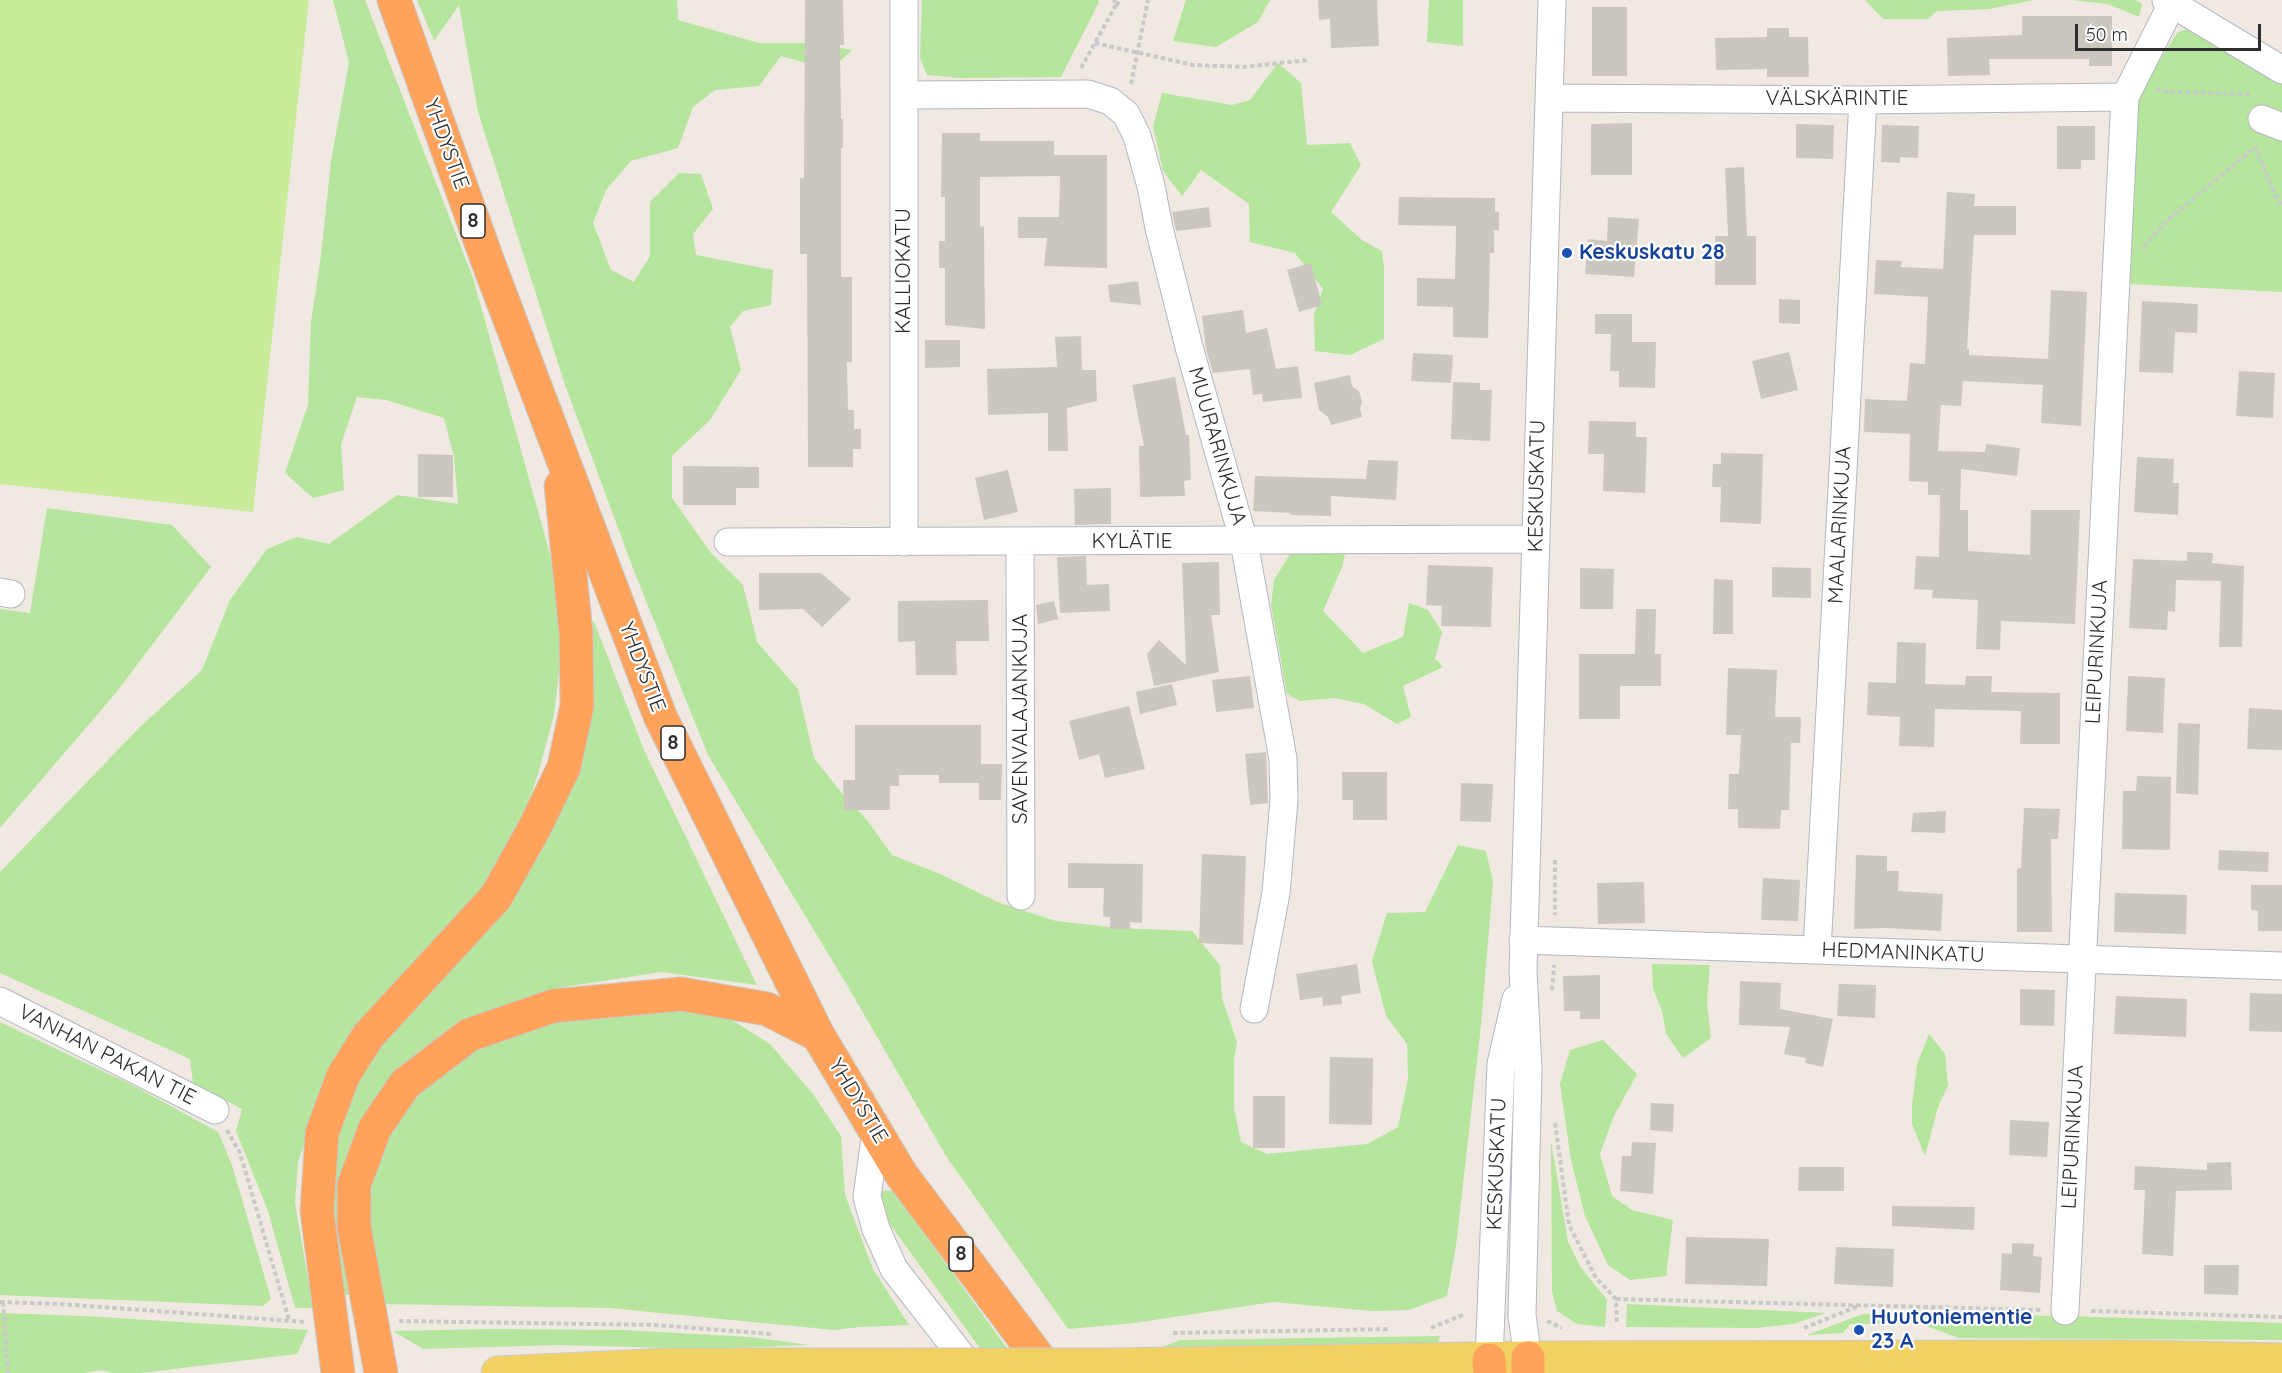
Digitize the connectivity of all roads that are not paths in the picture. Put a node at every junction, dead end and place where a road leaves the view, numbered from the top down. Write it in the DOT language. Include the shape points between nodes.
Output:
graph roads {
  1 [pos="394,0"];
  2 [pos="904,0"];
  3 [pos="1552,0"];
  4 [pos="2169,2"];
  5 [pos="2282,70"];
  6 [pos="2129,89"];
  7 [pos="904,94"];
  8 [pos="1549,98"];
  9 [pos="1863,100"];
  10 [pos="556,440"];
  11 [pos="1536,539"];
  12 [pos="728,542"];
  13 [pos="904,542"];
  14 [pos="1020,542"];
  15 [pos="1244,542"];
  16 [pos="1021,896"];
  17 [pos="1523,940"];
  18 [pos="1816,950"];
  19 [pos="2082,959"];
  20 [pos="2282,966"];
  21 [pos="1523,972"];
  22 [pos="0,1001"];
  23 [pos="1254,1009"];
  24 [pos="818,1035"];
  25 [pos="215,1110"];
  26 [pos="876,1131"];
  27 [pos="2065,1311"];
  28 [pos="2126,1357"];
  29 [pos="2282,1360"];
  30 [pos="905,1365"];
  31 [pos="1113,1365"];
  32 [pos="1489,1366"];
  33 [pos="1528,1366"];
  34 [pos="338,1373"];
  35 [pos="381,1373"];
  36 [pos="498,1373"];
  37 [pos="839,1373"];
  38 [pos="975,1373"];
  39 [pos="1050,1373"];
  40 [pos="1172,1373"];
  41 [pos="2013,1373"];
  1 -- 10 [label="highway, YHDYSTIE / 8"];
  2 -- 7 [label="street, KALLIOKATU"];
  3 -- 8 [label="street, KESKUSKATU"];
  4 -- 5 [label="street"];
  4 -- 6 [label="street, LEIPURINKUJA"];
  6 -- 9 [label="street, VÄLSKÄRINTIE"];
  6 -- 19 [label="street, LEIPURINKUJA"];
  7 -- 13 [label="street, KALLIOKATU"];
  7 -- 15 [label="street, MUURARINKUJA" via="1088,94 1110,101 1126,114 1152,186 1189,347"];
  8 -- 9 [label="street, VÄLSKÄRINTIE"];
  8 -- 11 [label="street, KESKUSKATU"];
  9 -- 18 [label="street, MAALARINKUJA"];
  10 -- 24 [label="highway, YHDYSTIE / 8" via="660,716"];
  10 -- 34 [label="highway" via="576,633 577,706 564,767 496,897 368,1036 342,1076 322,1132 317,1211"];
  11 -- 15 [label="street, KYLÄTIE"];
  11 -- 17 [label="street, KESKUSKATU"];
  12 -- 13 [label="street, KYLÄTIE"];
  13 -- 14 [label="street, KYLÄTIE"];
  14 -- 15 [label="street, KYLÄTIE"];
  14 -- 16 [label="street, SAVENVALAJANKUJA"];
  15 -- 23 [label="street, MUURARINKUJA" via="1277,718 1284,801 1276,893"];
  17 -- 18 [label="street, HEDMANINKATU"];
  17 -- 21 [label="street, KESKUSKATU"];
  18 -- 19 [label="street, HEDMANINKATU"];
  19 -- 20 [label="street, HEDMANINKATU"];
  19 -- 27 [label="street, LEIPURINKUJA"];
  21 -- 32 [label="street, KESKUSKATU" via="1501,1064"];
  21 -- 33 [label="street, KESKUSKATU" via="1528,1069 1522,1316"];
  22 -- 25 [label="street, VANHAN PAKAN TIE"];
  24 -- 26 [label="highway, YHDYSTIE / 8"];
  24 -- 35 [label="highway" via="767,1009 681,994 553,1006 469,1035 405,1084 375,1128 354,1185 354,1227"];
  26 -- 38 [label="street" via="867,1197 876,1229 894,1269"];
  26 -- 39 [label="highway, YHDYSTIE / 8" via="901,1174"];
  28 -- 29 [label="main road"];
  28 -- 33 [label="main road"];
  28 -- 41 [label="main road"];
  30 -- 31 [label="main road, bridge"];
  30 -- 36 [label="main road" via="670,1365"];
  30 -- 37 [label="main road"];
  31 -- 32 [label="main road"];
  31 -- 40 [label="main road"];
  32 -- 33 [label="main road"];
}
